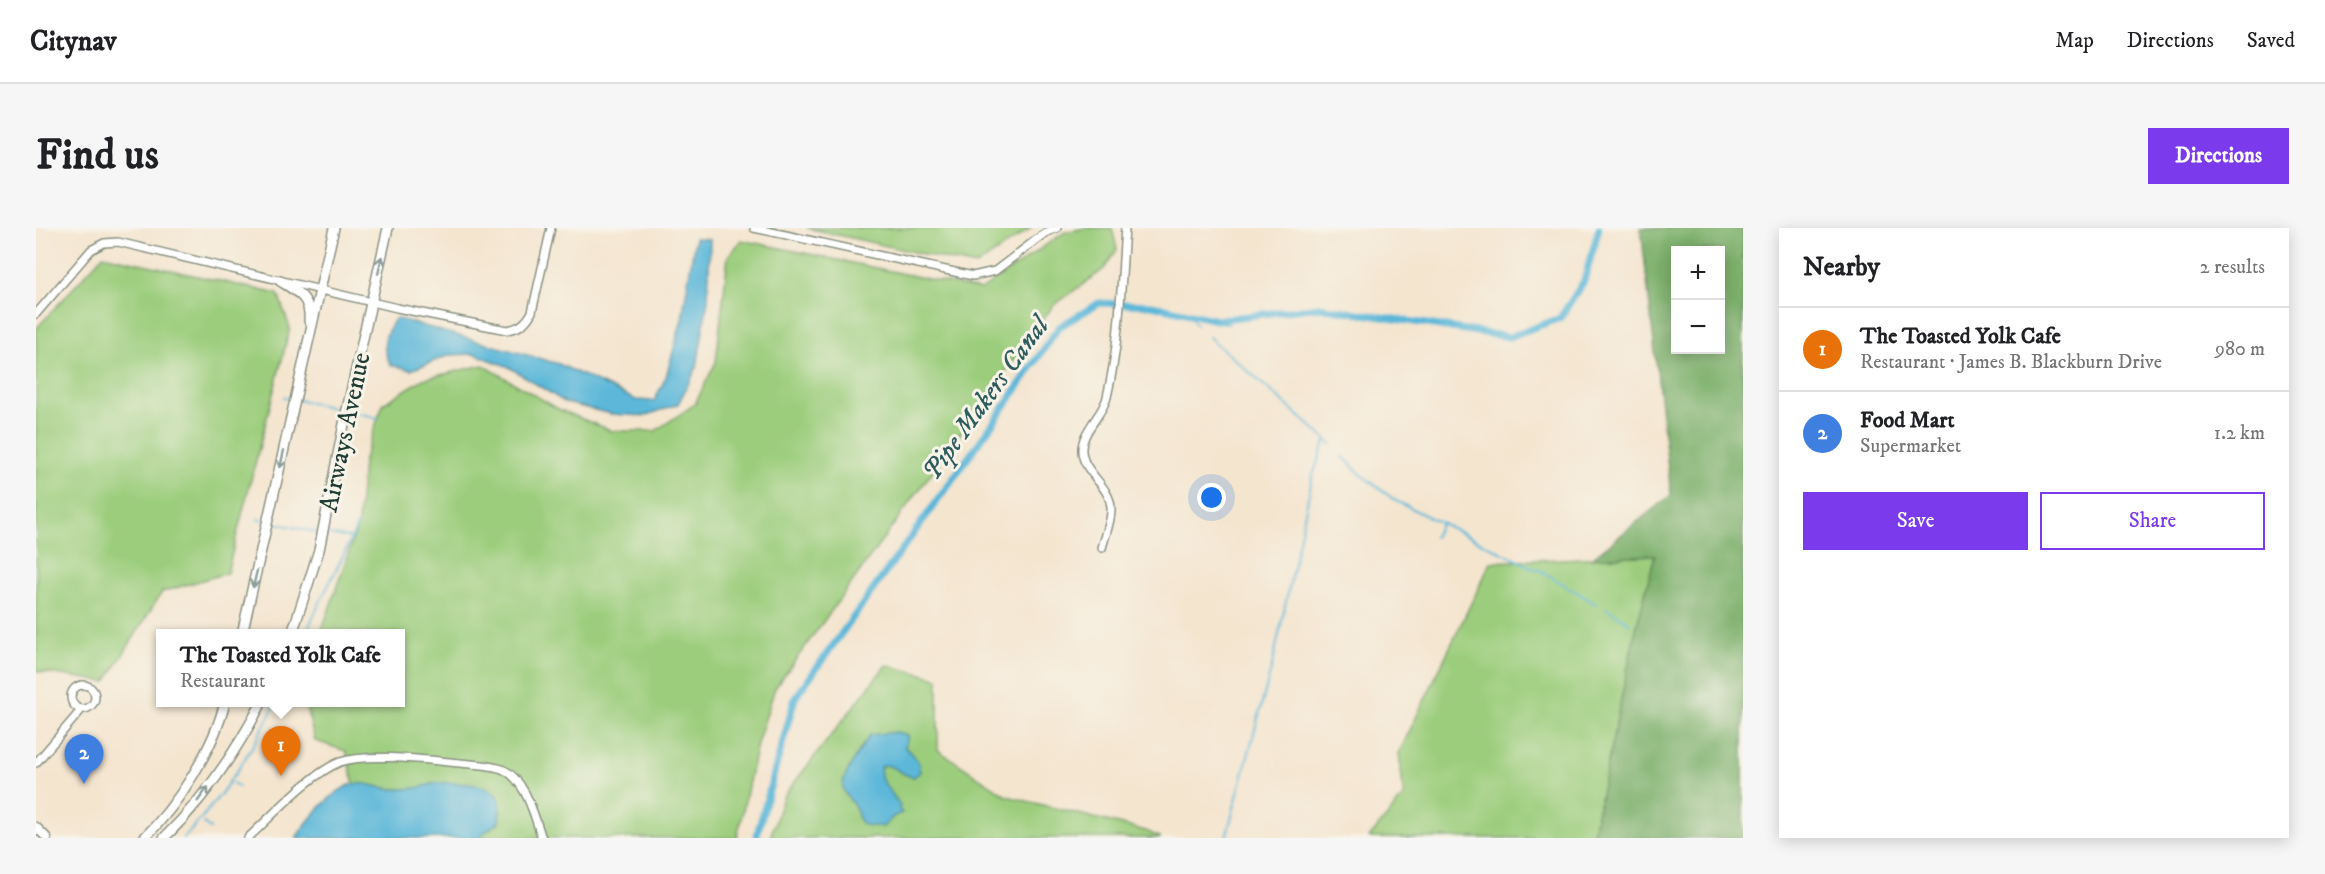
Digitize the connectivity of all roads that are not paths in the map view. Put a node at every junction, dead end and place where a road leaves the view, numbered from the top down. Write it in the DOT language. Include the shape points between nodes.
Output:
graph roads {
  1 [pos="334,228"];
  2 [pos="388,228"];
  3 [pos="551,228"];
  4 [pos="754,228"];
  5 [pos="1057,228"];
  6 [pos="1125,228"];
  7 [pos="280,281"];
  8 [pos="320,290"];
  9 [pos="372,301"];
  10 [pos="36,314"];
  11 [pos="304,362"];
  12 [pos="1102,548"];
  13 [pos="243,629"];
  14 [pos="293,629"];
  15 [pos="223,707"];
  16 [pos="259,707"];
  17 [pos="82,709"];
  18 [pos="36,763"];
  19 [pos="36,827"];
  20 [pos="47,838"];
  21 [pos="144,838"];
  22 [pos="164,838"];
  23 [pos="248,838"];
  24 [pos="542,838"];
  1 -- 8 [label="main road, Airways Avenue"];
  9 -- 2 [label="main road, Airways Avenue, one-way"];
  3 -- 9 [label="street" via="532,312 518,329 507,330"];
  4 -- 5 [label="street" via="973,276 995,271"];
  6 -- 12 [label="street" via="1115,359 1106,401 1090,424 1082,451 1089,470 1103,484 1111,507"];
  7 -- 8 [label="street"];
  7 -- 10 [label="street" via="118,242 104,243 91,250"];
  7 -- 11 [label="main road" via="303,295 310,310"];
  8 -- 9 [label="street"];
  8 -- 11 [label="main road, Airways Avenue"];
  9 -- 14 [label="main road, Airways Avenue" via="322,533"];
  11 -- 13 [label="main road, Airways Avenue, one-way"];
  15 -- 21 [label="main road" via="191,777"];
  22 -- 16 [label="main road, one-way" via="229,759"];
  17 -- 18 [label="street"];
  19 -- 20 [label="street"];
  23 -- 24 [label="street" via="313,779 339,763 368,758 501,769 522,788"];
}
